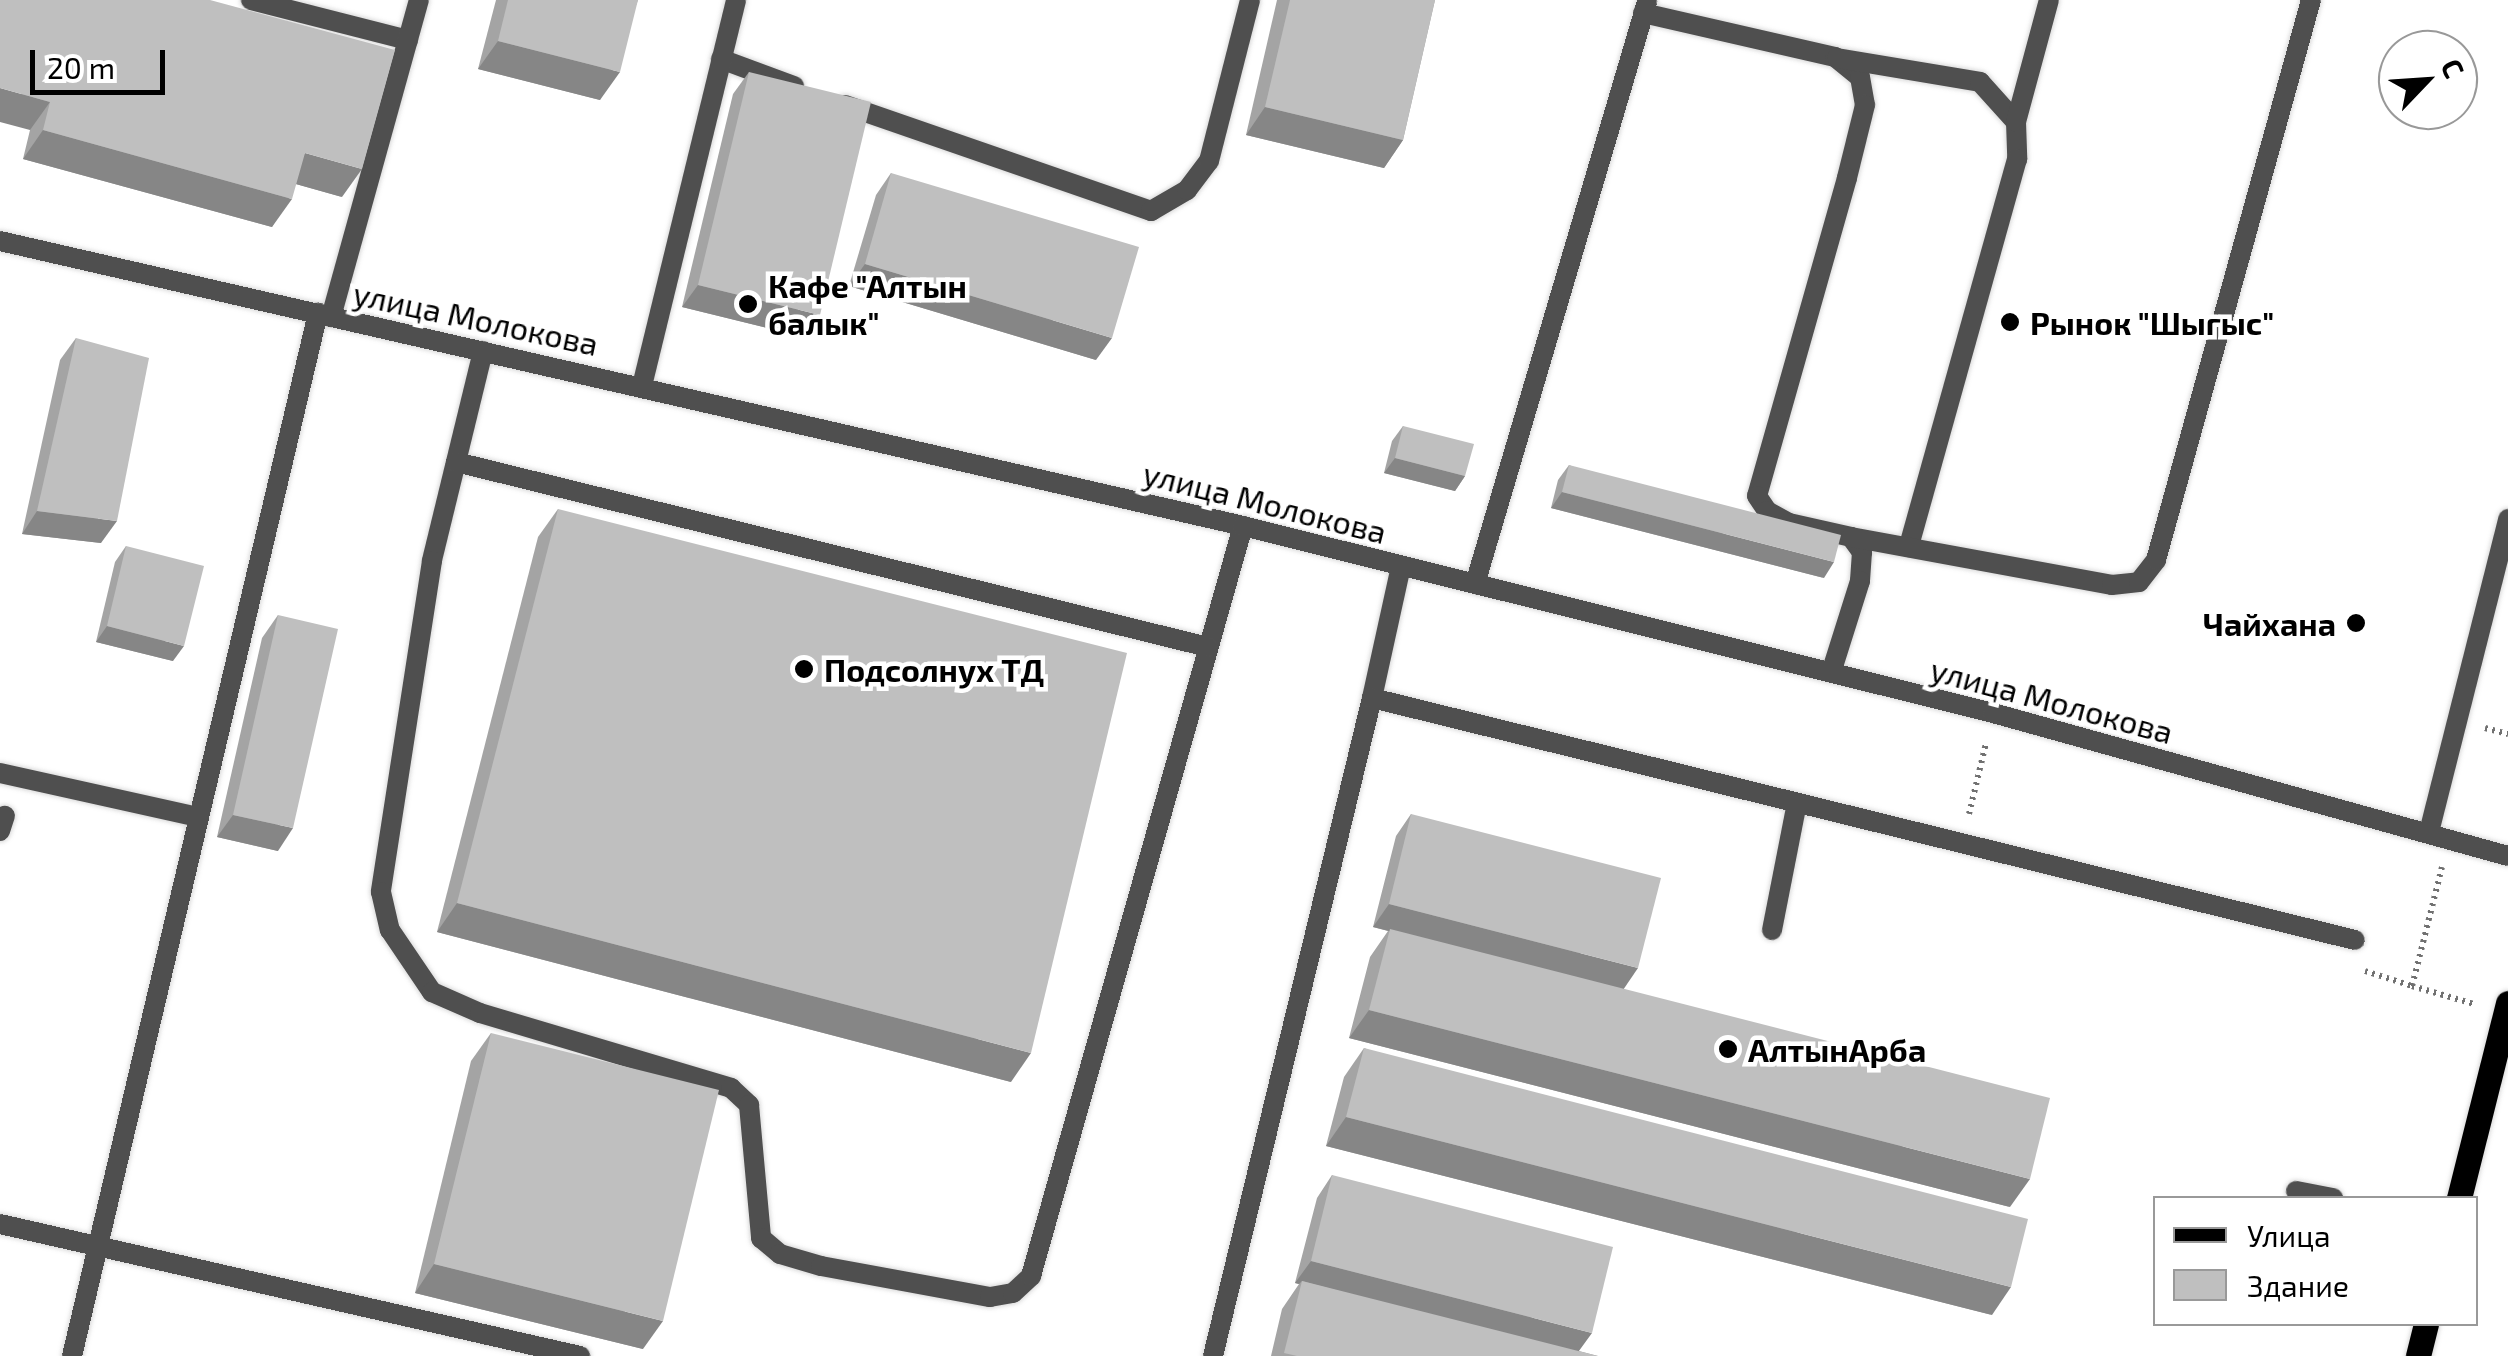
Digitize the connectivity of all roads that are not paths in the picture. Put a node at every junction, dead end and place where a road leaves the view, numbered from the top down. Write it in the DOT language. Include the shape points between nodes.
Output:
graph roads {
  1 [pos="252,0"];
  2 [pos="419,0"];
  3 [pos="736,0"];
  4 [pos="1250,0"];
  5 [pos="2049,0"];
  6 [pos="2311,0"];
  7 [pos="1646,7"];
  8 [pos="408,40"];
  9 [pos="1835,57"];
  10 [pos="721,59"];
  11 [pos="2016,122"];
  12 [pos="0,241"];
  13 [pos="324,315"];
  14 [pos="484,350"];
  15 [pos="642,386"];
  16 [pos="456,462"];
  17 [pos="2508,519"];
  18 [pos="1243,526"];
  19 [pos="1851,537"];
  20 [pos="1909,547"];
  21 [pos="1401,566"];
  22 [pos="1475,584"];
  23 [pos="1208,648"];
  24 [pos="1831,674"];
  25 [pos="1372,698"];
  26 [pos="0,773"];
  27 [pos="1797,802"];
  28 [pos="199,817"];
  29 [pos="2428,832"];
  30 [pos="2508,856"];
  31 [pos="1772,930"];
  32 [pos="2355,940"];
  33 [pos="2507,1008"];
  34 [pos="2296,1191"];
  35 [pos="2322,1196"];
  36 [pos="2460,1196"];
  37 [pos="0,1224"];
  38 [pos="97,1248"];
  39 [pos="2426,1326"];
  40 [pos="75,1355"];
  41 [pos="580,1356"];
  42 [pos="1213,1356"];
  43 [pos="2418,1356"];
  1 -- 8 [label="street"];
  2 -- 8 [label="street"];
  3 -- 10 [label="street"];
  4 -- 10 [label="street" via="1209,161 1187,190 1151,212"];
  5 -- 11 [label="street"];
  6 -- 20 [label="street" via="2148,571 2139,582 2112,586"];
  7 -- 9 [label="street"];
  7 -- 22 [label="street"];
  8 -- 13 [label="street"];
  9 -- 11 [label="street" via="1980,82"];
  9 -- 19 [label="street" via="1860,77 1864,105 1757,496 1767,511 1789,523"];
  10 -- 15 [label="street"];
  11 -- 20 [label="street" via="2017,158"];
  12 -- 13 [label="street, улица Молокова"];
  13 -- 14 [label="street, улица Молокова"];
  13 -- 28 [label="street"];
  14 -- 15 [label="street, улица Молокова"];
  14 -- 16 [label="street"];
  15 -- 18 [label="street, улица Молокова"];
  16 -- 23 [label="street"];
  16 -- 23 [label="street" via="432,560 380,892 390,930 432,992 731,1088 749,1105 761,1238 780,1254 821,1266 990,1298 1012,1293 1031,1276"];
  17 -- 29 [label="street"];
  18 -- 21 [label="street, улица Молокова"];
  18 -- 23 [label="street"];
  19 -- 20 [label="street"];
  19 -- 24 [label="street" via="1862,552 1860,582"];
  21 -- 22 [label="street, улица Молокова"];
  21 -- 25 [label="street"];
  22 -- 24 [label="street, улица Молокова"];
  24 -- 29 [label="street, улица Молокова"];
  25 -- 27 [label="street"];
  25 -- 42 [label="street"];
  26 -- 28 [label="street"];
  27 -- 31 [label="street"];
  27 -- 32 [label="street"];
  28 -- 38 [label="street"];
  29 -- 30 [label="street, улица Молокова"];
  33 -- 36 [label="main road"];
  34 -- 35 [label="street"];
  37 -- 38 [label="street"];
  38 -- 40 [label="street"];
  38 -- 41 [label="street"];
  39 -- 43 [label="main road"];
}
